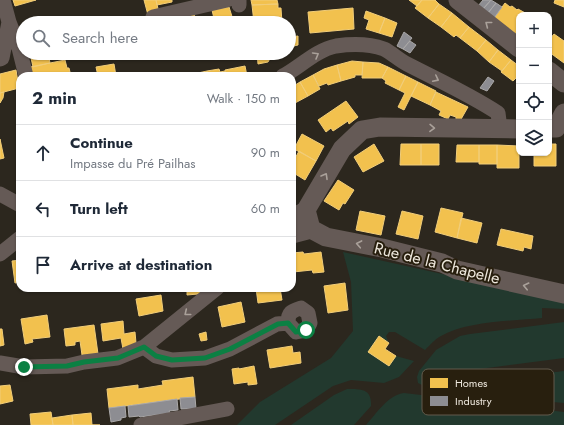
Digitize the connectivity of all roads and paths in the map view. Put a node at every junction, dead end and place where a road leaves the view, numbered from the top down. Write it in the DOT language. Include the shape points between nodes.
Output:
graph roads {
  1 [pos="3,0"];
  2 [pos="458,0"];
  3 [pos="235,2"];
  4 [pos="158,16"];
  5 [pos="9,22"];
  6 [pos="16,40"];
  7 [pos="516,46"];
  8 [pos="0,59"];
  9 [pos="22,60"];
  10 [pos="25,72"];
  11 [pos="290,72"];
  12 [pos="552,73"];
  13 [pos="564,83"];
  14 [pos="500,129"];
  15 [pos="516,129"];
  16 [pos="0,194"];
  17 [pos="16,203"];
  18 [pos="299,213"];
  19 [pos="311,229"];
  20 [pos="296,233"];
  21 [pos="16,241"];
  22 [pos="0,254"];
  23 [pos="212,292"];
  24 [pos="564,294"];
  25 [pos="288,323"];
  26 [pos="144,347"];
  27 [pos="0,363"];
  28 [pos="227,409"];
  29 [pos="141,425"];
  1 -- 5 [label="street"];
  7 -- 2 [label="street, one-way"];
  3 -- 4 [label="street"];
  5 -- 6 [label="street"];
  5 -- 8 [label="street"];
  9 -- 10 [label="street"];
  11 -- 14 [label="street, one-way" via="317,54 335,46 363,45 384,49 498,113"];
  12 -- 13 [label="street"];
  14 -- 15 [label="street"];
  18 -- 14 [label="street, one-way" via="342,149 362,130 380,127"];
  16 -- 17 [label="street"];
  18 -- 19 [label="street"];
  19 -- 20 [label="street"];
  24 -- 19 [label="street, Rue de la Chapelle, one-way" via="457,270 442,263 389,250 326,237"];
  21 -- 22 [label="street"];
  23 -- 26 [label="street, one-way"];
  25 -- 26 [label="street" via="278,324 230,349 205,358 172,360 156,356"];
  26 -- 27 [label="street" via="118,358 67,366 24,367"];
  28 -- 29 [label="street"];
}
